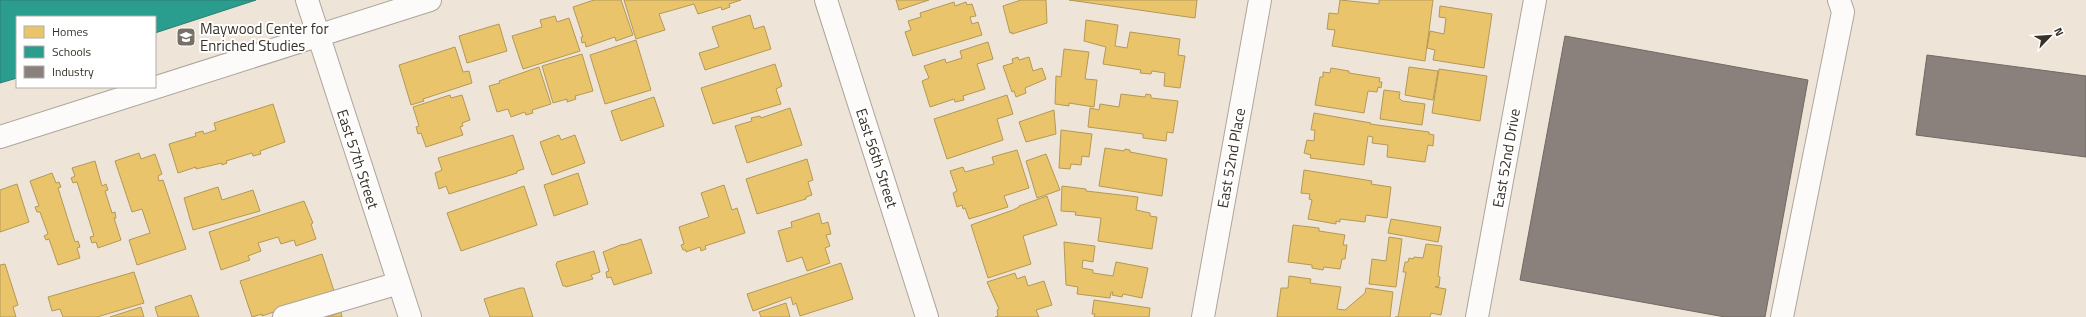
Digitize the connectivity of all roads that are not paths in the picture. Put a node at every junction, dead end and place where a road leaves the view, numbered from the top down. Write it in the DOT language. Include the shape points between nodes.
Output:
graph roads {
  1 [pos="307,0"];
  2 [pos="430,0"];
  3 [pos="826,0"];
  4 [pos="1260,0"];
  5 [pos="1535,0"];
  6 [pos="1839,0"];
  7 [pos="319,36"];
  8 [pos="155,88"];
  9 [pos="156,88"];
  10 [pos="0,137"];
  11 [pos="399,283"];
  12 [pos="284,317"];
  13 [pos="410,317"];
  14 [pos="927,317"];
  15 [pos="1203,317"];
  16 [pos="1479,317"];
  17 [pos="1782,317"];
  1 -- 7 [label="street, East 57th Street"];
  2 -- 7 [label="street"];
  3 -- 14 [label="street, East 56th Street"];
  4 -- 15 [label="street, East 52nd Place"];
  5 -- 16 [label="street, East 52nd Drive"];
  6 -- 17 [label="street" via="1843,12"];
  7 -- 9 [label="street"];
  7 -- 11 [label="street, East 57th Street"];
  8 -- 10 [label="street"];
  11 -- 12 [label="street"];
  11 -- 13 [label="street, East 57th Street"];
}
